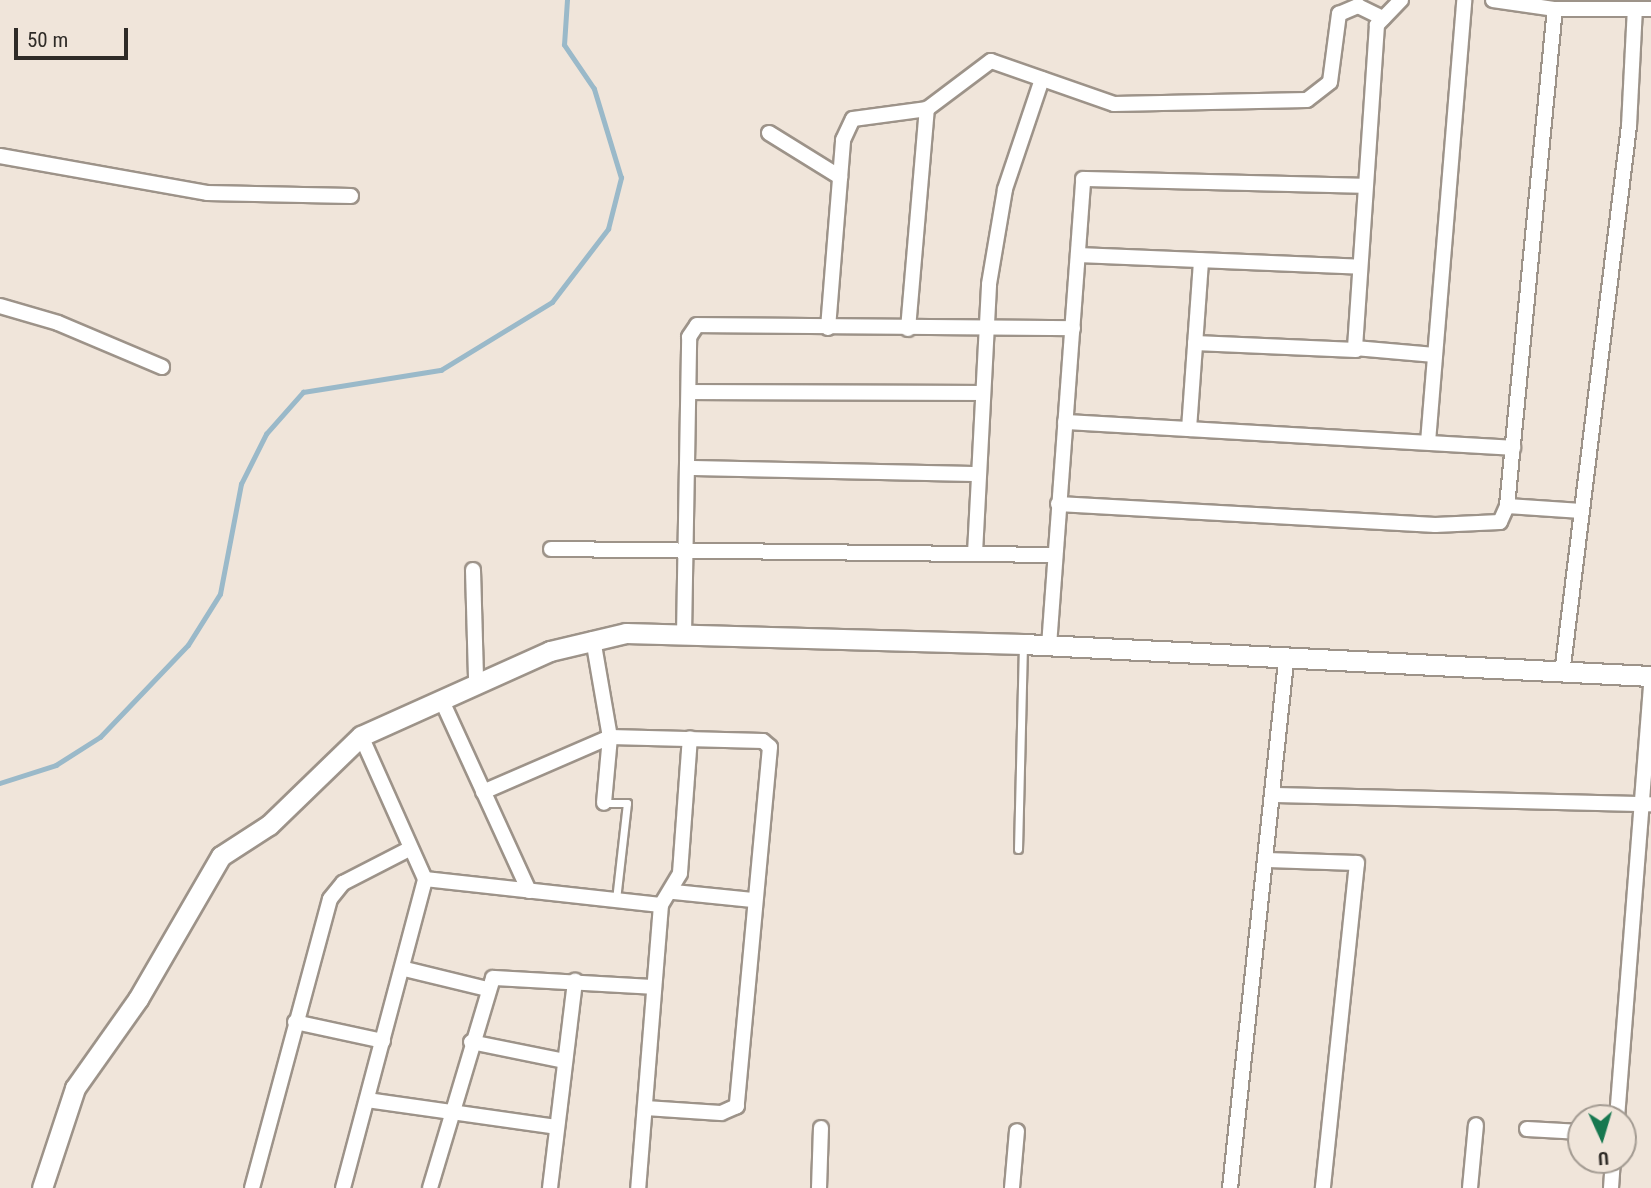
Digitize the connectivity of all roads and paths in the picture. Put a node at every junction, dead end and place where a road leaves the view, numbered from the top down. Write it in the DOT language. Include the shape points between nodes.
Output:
graph roads {
  1 [pos="1401,0"];
  2 [pos="1464,0"];
  3 [pos="1493,0"];
  4 [pos="1555,9"];
  5 [pos="1635,9"];
  6 [pos="1651,9"];
  7 [pos="1383,18"];
  8 [pos="1042,79"];
  9 [pos="927,109"];
  10 [pos="769,133"];
  11 [pos="0,156"];
  12 [pos="840,177"];
  13 [pos="1364,186"];
  14 [pos="351,196"];
  15 [pos="1079,255"];
  16 [pos="1201,260"];
  17 [pos="1360,267"];
  18 [pos="0,306"];
  19 [pos="828,328"];
  20 [pos="1073,328"];
  21 [pos="908,329"];
  22 [pos="986,329"];
  23 [pos="1195,343"];
  24 [pos="1356,350"];
  25 [pos="1435,355"];
  26 [pos="162,367"];
  27 [pos="689,392"];
  28 [pos="982,393"];
  29 [pos="1065,422"];
  30 [pos="1189,429"];
  31 [pos="1428,442"];
  32 [pos="1513,447"];
  33 [pos="689,468"];
  34 [pos="978,474"];
  35 [pos="1058,503"];
  36 [pos="1507,506"];
  37 [pos="1582,510"];
  38 [pos="551,549"];
  39 [pos="686,549"];
  40 [pos="975,553"];
  41 [pos="1053,555"];
  42 [pos="473,570"];
  43 [pos="684,635"];
  44 [pos="593,639"];
  45 [pos="1023,644"];
  46 [pos="1049,646"];
  47 [pos="1286,661"];
  48 [pos="1562,674"];
  49 [pos="1651,676"];
  50 [pos="476,680"];
  51 [pos="1651,685"];
  52 [pos="442,701"];
  53 [pos="361,736"];
  54 [pos="610,737"];
  55 [pos="690,738"];
  56 [pos="483,792"];
  57 [pos="1273,794"];
  58 [pos="604,803"];
  59 [pos="1647,804"];
  60 [pos="411,848"];
  61 [pos="1018,849"];
  62 [pos="1267,860"];
  63 [pos="425,879"];
  64 [pos="529,891"];
  65 [pos="674,892"];
  66 [pos="753,900"];
  67 [pos="616,901"];
  68 [pos="661,905"];
  69 [pos="405,969"];
  70 [pos="575,981"];
  71 [pos="654,987"];
  72 [pos="487,989"];
  73 [pos="295,1022"];
  74 [pos="383,1041"];
  75 [pos="471,1042"];
  76 [pos="564,1061"];
  77 [pos="367,1100"];
  78 [pos="1618,1104"];
  79 [pos="645,1108"];
  80 [pos="452,1115"];
  81 [pos="1476,1125"];
  82 [pos="556,1127"];
  83 [pos="821,1128"];
  84 [pos="1527,1129"];
  85 [pos="1017,1131"];
  86 [pos="1567,1131"];
  87 [pos="42,1188"];
  88 [pos="252,1188"];
  89 [pos="343,1188"];
  90 [pos="430,1188"];
  91 [pos="550,1188"];
  92 [pos="638,1188"];
  93 [pos="819,1188"];
  94 [pos="1012,1188"];
  95 [pos="1230,1188"];
  96 [pos="1323,1188"];
  97 [pos="1470,1188"];
  1 -- 7 [label="street"];
  2 -- 25 [label="street"];
  3 -- 4 [label="street"];
  4 -- 5 [label="street"];
  4 -- 32 [label="street"];
  5 -- 6 [label="street"];
  5 -- 37 [label="street" via="1629,126"];
  7 -- 8 [label="street" via="1359,6 1339,14 1330,82 1307,100 1114,104"];
  7 -- 13 [label="street"];
  8 -- 9 [label="street" via="985,62"];
  8 -- 22 [label="street" via="1005,189"];
  9 -- 12 [label="street" via="853,119"];
  9 -- 21 [label="street"];
  10 -- 12 [label="street"];
  11 -- 14 [label="street" via="207,193"];
  12 -- 19 [label="street"];
  13 -- 15 [label="street" via="1089,175 1083,179"];
  13 -- 17 [label="street"];
  15 -- 16 [label="street"];
  15 -- 20 [label="street"];
  16 -- 17 [label="street"];
  16 -- 23 [label="street"];
  17 -- 24 [label="street"];
  18 -- 26 [label="street" via="58,323"];
  19 -- 21 [label="street"];
  19 -- 27 [label="street" via="697,325 689,337"];
  20 -- 22 [label="street"];
  20 -- 29 [label="street"];
  21 -- 22 [label="street"];
  22 -- 28 [label="street"];
  23 -- 24 [label="street"];
  23 -- 30 [label="street"];
  24 -- 25 [label="street"];
  25 -- 31 [label="street"];
  27 -- 28 [label="street"];
  27 -- 33 [label="street"];
  28 -- 34 [label="street"];
  29 -- 30 [label="street"];
  29 -- 35 [label="street"];
  30 -- 31 [label="street"];
  31 -- 32 [label="street"];
  32 -- 36 [label="street"];
  33 -- 34 [label="street"];
  33 -- 39 [label="street"];
  34 -- 40 [label="street"];
  35 -- 36 [label="street" via="1435,525 1495,525"];
  35 -- 41 [label="street"];
  36 -- 37 [label="street"];
  37 -- 48 [label="street"];
  38 -- 39 [label="street"];
  39 -- 40 [label="street"];
  39 -- 43 [label="street"];
  40 -- 41 [label="street"];
  41 -- 46 [label="street"];
  42 -- 50 [label="street"];
  43 -- 44 [label="main road" via="626,632"];
  43 -- 45 [label="main road"];
  44 -- 50 [label="main road"];
  44 -- 54 [label="street"];
  45 -- 46 [label="main road"];
  45 -- 61 [label="lane"];
  46 -- 47 [label="main road"];
  47 -- 48 [label="main road"];
  47 -- 57 [label="street"];
  48 -- 49 [label="main road"];
  50 -- 52 [label="main road"];
  51 -- 59 [label="street"];
  52 -- 53 [label="main road"];
  52 -- 56 [label="street"];
  53 -- 60 [label="street"];
  53 -- 87 [label="main road" via="269,825 220,856 195,891 138,999 75,1088"];
  54 -- 55 [label="street"];
  54 -- 56 [label="street"];
  54 -- 58 [label="street"];
  55 -- 65 [label="street"];
  55 -- 66 [label="street" via="770,747"];
  56 -- 64 [label="street"];
  57 -- 59 [label="street"];
  57 -- 62 [label="street"];
  58 -- 67 [label="lane" via="627,803"];
  59 -- 78 [label="street"];
  60 -- 63 [label="street"];
  60 -- 73 [label="street" via="335,891"];
  62 -- 95 [label="street"];
  62 -- 96 [label="street" via="1357,863"];
  63 -- 64 [label="street"];
  63 -- 69 [label="street"];
  64 -- 67 [label="street"];
  65 -- 66 [label="street"];
  65 -- 68 [label="street"];
  66 -- 79 [label="street" via="734,1111"];
  67 -- 68 [label="street"];
  68 -- 71 [label="street"];
  69 -- 72 [label="street"];
  69 -- 74 [label="street"];
  70 -- 71 [label="street"];
  70 -- 72 [label="street" via="503,976"];
  70 -- 76 [label="street"];
  71 -- 79 [label="street"];
  72 -- 75 [label="street"];
  73 -- 74 [label="street"];
  73 -- 88 [label="street"];
  74 -- 77 [label="street"];
  75 -- 76 [label="street"];
  75 -- 80 [label="street"];
  76 -- 82 [label="street"];
  77 -- 80 [label="street"];
  77 -- 89 [label="street"];
  79 -- 92 [label="street"];
  80 -- 82 [label="street"];
  80 -- 90 [label="street"];
  81 -- 97 [label="street"];
  82 -- 91 [label="street"];
  83 -- 93 [label="street"];
  84 -- 86 [label="street"];
  85 -- 94 [label="street"];
}
